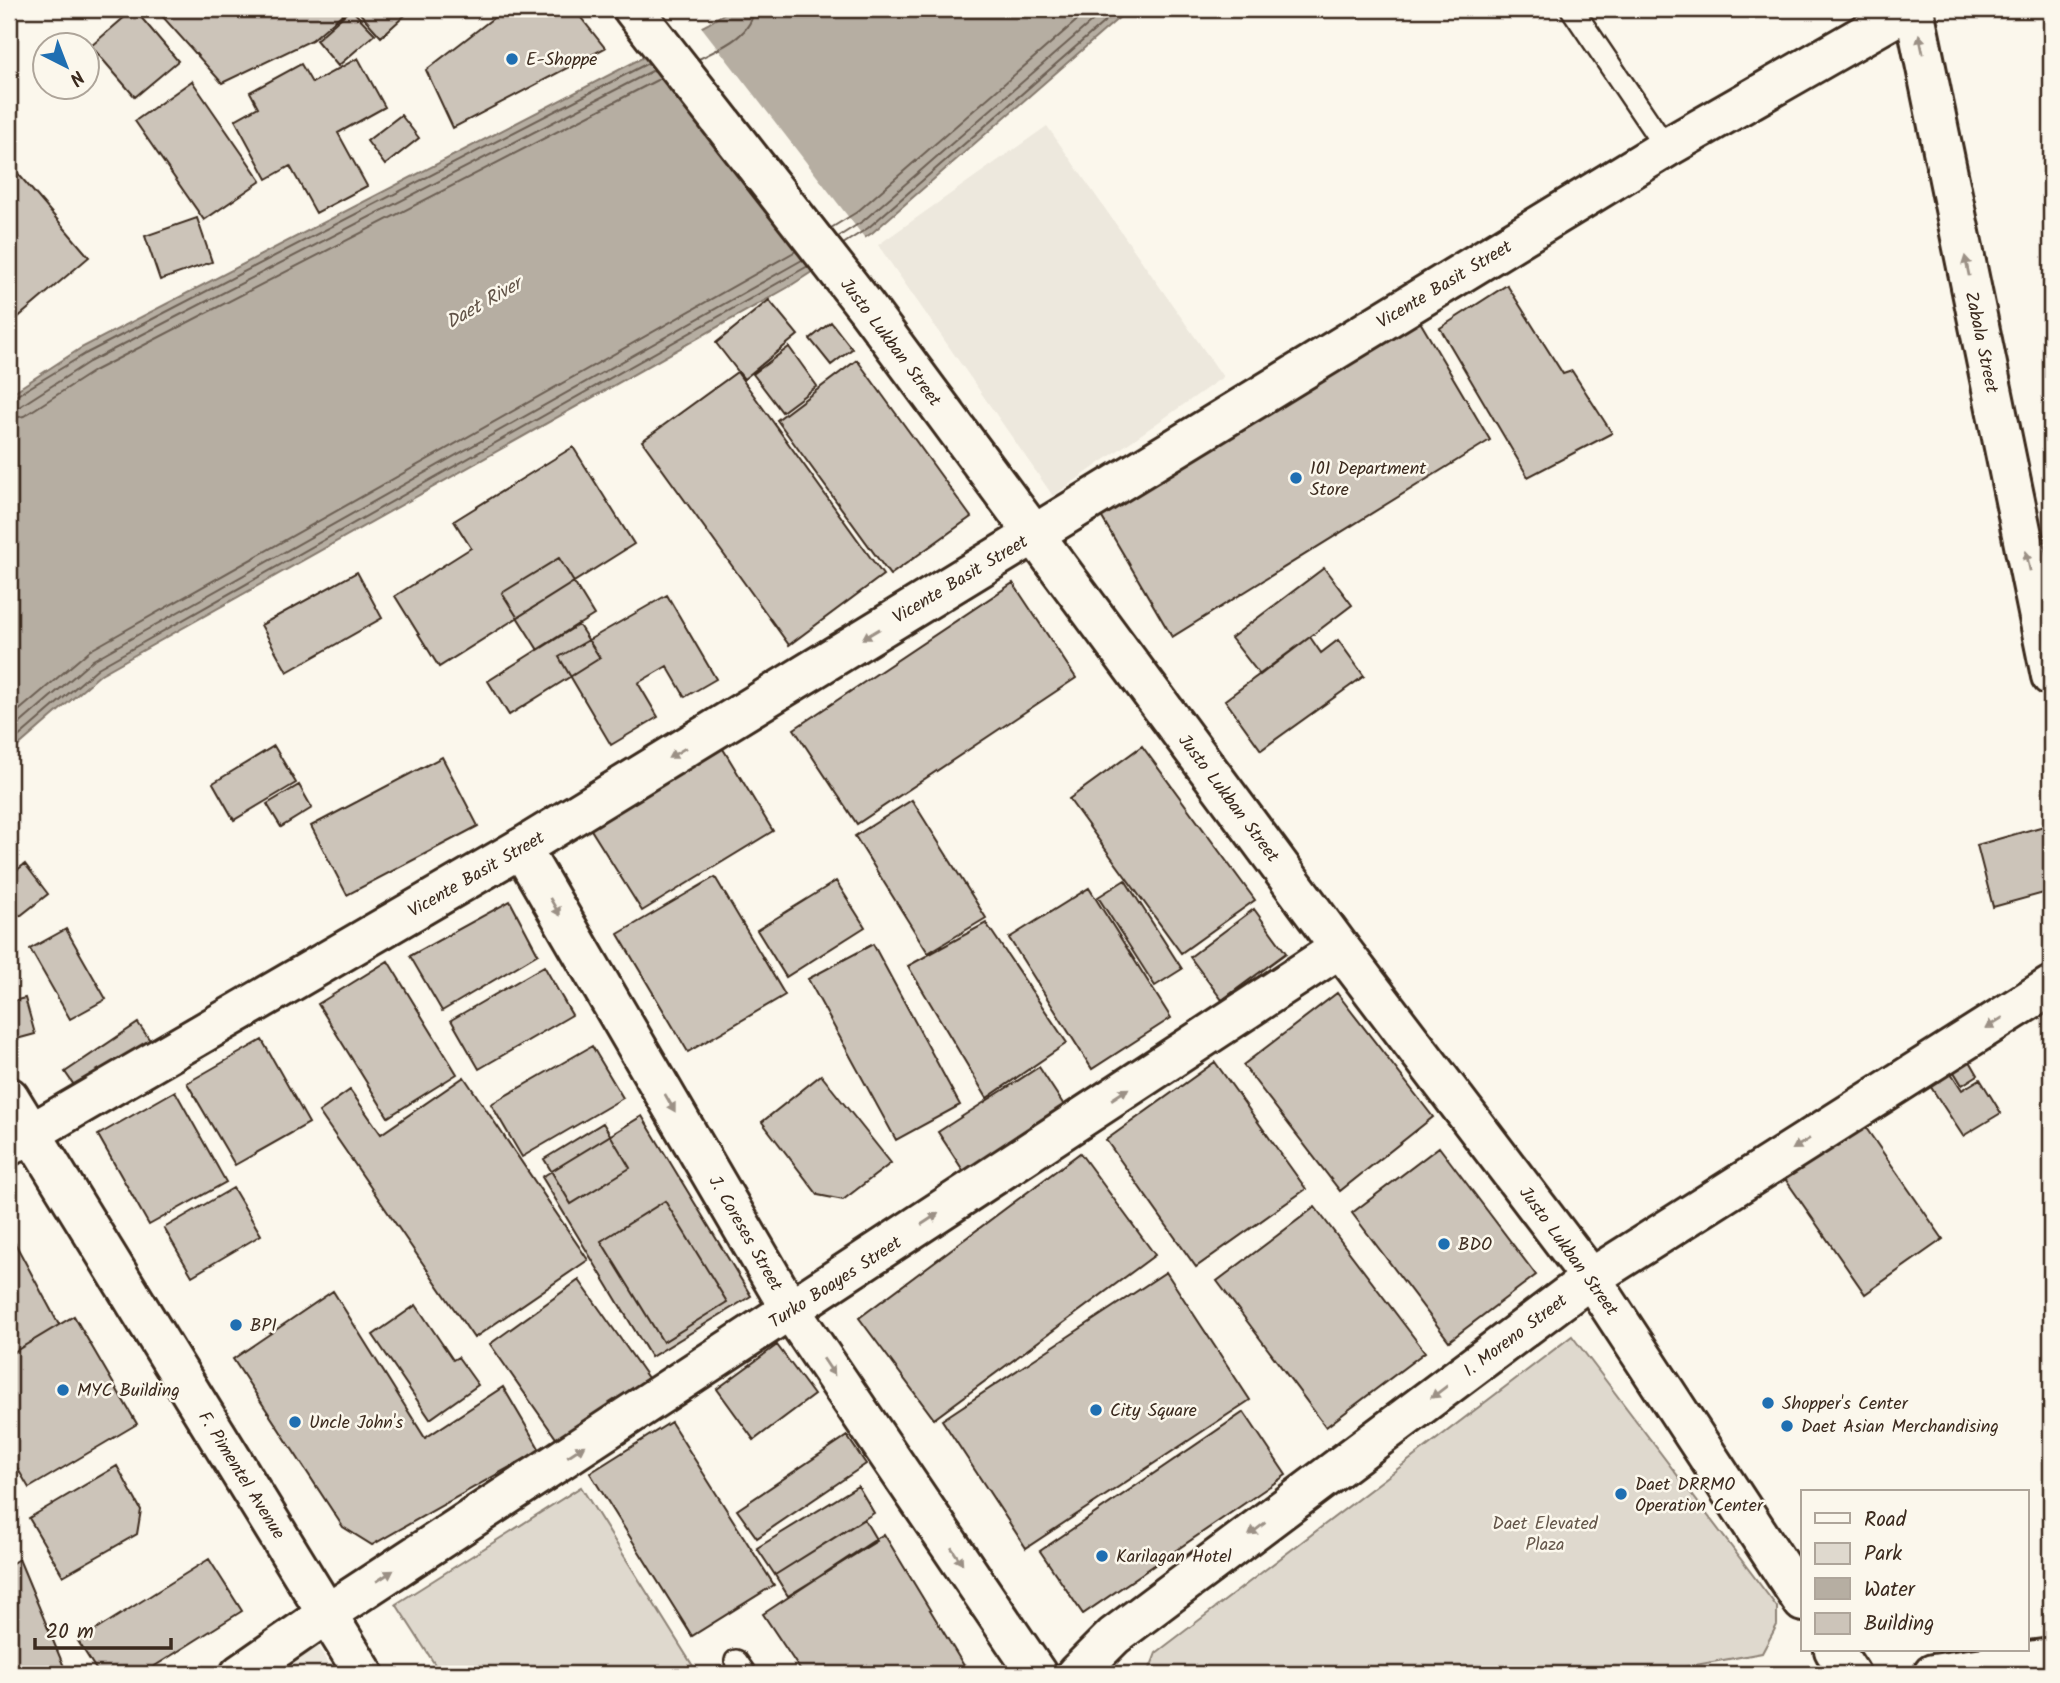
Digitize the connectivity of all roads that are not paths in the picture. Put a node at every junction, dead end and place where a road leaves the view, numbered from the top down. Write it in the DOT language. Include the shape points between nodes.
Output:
graph roads {
  1 [pos="1572,9"];
  2 [pos="1911,9"];
  3 [pos="639,16"];
  4 [pos="1666,148"];
  5 [pos="1034,534"];
  6 [pos="2051,676"];
  7 [pos="521,848"];
  8 [pos="1340,948"];
  9 [pos="2051,986"];
  10 [pos="9,1097"];
  11 [pos="19,1139"];
  12 [pos="1591,1278"];
  13 [pos="791,1311"];
  14 [pos="1801,1599"];
  15 [pos="328,1613"];
  16 [pos="1835,1652"];
  17 [pos="2051,1658"];
  18 [pos="240,1674"];
  19 [pos="364,1674"];
  20 [pos="1037,1674"];
  21 [pos="1076,1674"];
  22 [pos="1850,1674"];
  23 [pos="1933,1674"];
  1 -- 4 [label="lane"];
  2 -- 4 [label="street, Vicente Basit Street"];
  6 -- 2 [label="street, Zabala Street, one-way"];
  3 -- 5 [label="street, Justo Lukban Street" via="866,307"];
  4 -- 5 [label="street, Vicente Basit Street"];
  5 -- 7 [label="street, Vicente Basit Street, one-way"];
  5 -- 8 [label="street, Justo Lukban Street"];
  7 -- 11 [label="street, Vicente Basit Street"];
  7 -- 13 [label="street, J. Coreses Street, one-way"];
  8 -- 12 [label="street, Justo Lukban Street"];
  13 -- 8 [label="street, Turko Boayes Street, one-way"];
  9 -- 12 [label="street, I. Moreno Street, one-way"];
  10 -- 11 [label="street, F. Pimentel Avenue"];
  11 -- 15 [label="street, F. Pimentel Avenue"];
  12 -- 14 [label="street, Justo Lukban Street"];
  12 -- 21 [label="street, I. Moreno Street, one-way" via="1114,1636"];
  15 -- 13 [label="street, Turko Boayes Street, one-way"];
  13 -- 20 [label="street, J. Coreses Street, one-way"];
  15 -- 18 [label="street, Turko Boayes Street"];
  15 -- 19 [label="street, F. Pimentel Avenue"];
  16 -- 22 [label="street"];
  17 -- 23 [label="street"];
}
